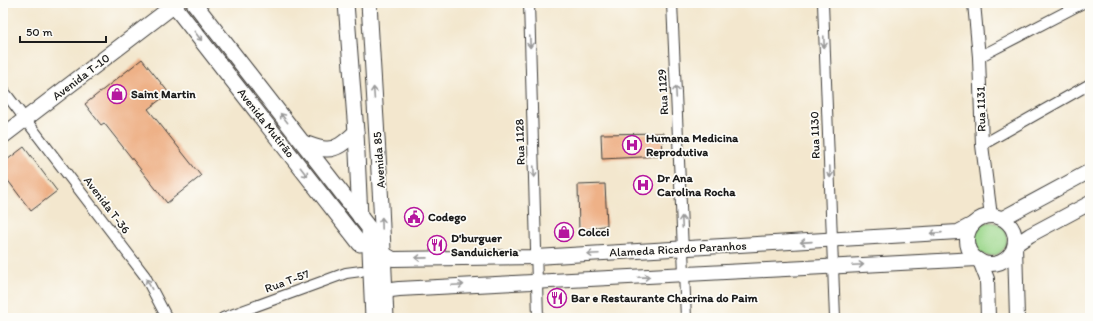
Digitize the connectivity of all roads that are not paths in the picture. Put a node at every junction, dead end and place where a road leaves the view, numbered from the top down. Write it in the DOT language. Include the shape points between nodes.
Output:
graph roads {
  1 [pos="194,3"];
  2 [pos="346,3"];
  3 [pos="369,3"];
  4 [pos="529,3"];
  5 [pos="672,3"];
  6 [pos="823,3"];
  7 [pos="974,3"];
  8 [pos="1083,3"];
  9 [pos="174,4"];
  10 [pos="979,57"];
  11 [pos="1090,84"];
  12 [pos="3,90"];
  13 [pos="23,116"];
  14 [pos="356,132"];
  15 [pos="3,136"];
  16 [pos="304,143"];
  17 [pos="982,145"];
  18 [pos="1090,171"];
  19 [pos="1090,203"];
  20 [pos="360,215"];
  21 [pos="997,217"];
  22 [pos="973,224"];
  23 [pos="832,240"];
  24 [pos="360,244"];
  25 [pos="1015,246"];
  26 [pos="683,249"];
  27 [pos="383,252"];
  28 [pos="536,257"];
  29 [pos="978,260"];
  30 [pos="833,266"];
  31 [pos="361,271"];
  32 [pos="684,275"];
  33 [pos="536,281"];
  34 [pos="385,294"];
  35 [pos="168,318"];
  36 [pos="223,318"];
  37 [pos="363,318"];
  38 [pos="373,318"];
  39 [pos="386,318"];
  40 [pos="538,318"];
  41 [pos="686,318"];
  42 [pos="835,318"];
  43 [pos="988,318"];
  44 [pos="1017,318"];
  16 -- 1 [label="main road, Avenida Mutirão, one-way"];
  2 -- 14 [label="main road, Avenida 85"];
  27 -- 3 [label="main road, Avenida 85, one-way"];
  4 -- 28 [label="street, Rua 1128, one-way"];
  26 -- 5 [label="street, Rua 1129, one-way"];
  6 -- 23 [label="street, Rua 1130, one-way"];
  7 -- 10 [label="street, Rua 1131"];
  8 -- 10 [label="street"];
  9 -- 13 [label="main road, Avenida T-10"];
  9 -- 24 [label="main road, Avenida Mutirão, one-way"];
  10 -- 17 [label="street, Rua 1131"];
  11 -- 17 [label="street"];
  12 -- 13 [label="street, Avenida T-36"];
  13 -- 15 [label="main road, Avenida T-10"];
  35 -- 13 [label="street, Avenida T-36, one-way" via="145,276"];
  14 -- 16 [label="main road" via="345,142 326,150"];
  14 -- 20 [label="main road, Avenida 85"];
  16 -- 20 [label="main road, Avenida Mutirão"];
  17 -- 21 [label="street, Rua 1131"];
  18 -- 21 [label="main road"];
  19 -- 25 [label="main road" via="1030,235"];
  20 -- 24 [label="main road, Avenida 85"];
  20 -- 38 [label="main road, Avenida Mutirão" via="369,228"];
  21 -- 22 [label="main road" via="978,219"];
  21 -- 25 [label="main road" via="1011,226 1016,235"];
  22 -- 23 [label="main road, Alameda Ricardo Paranhos, one-way" via="958,232"];
  22 -- 29 [label="main road" via="967,238 968,246 971,254"];
  23 -- 26 [label="main road, Alameda Ricardo Paranhos, one-way"];
  23 -- 30 [label="street, Rua 1130"];
  24 -- 31 [label="main road, Avenida 85"];
  25 -- 29 [label="main road" via="1010,256 1001,262 990,264"];
  25 -- 44 [label="main road"];
  26 -- 28 [label="main road, Alameda Ricardo Paranhos, one-way"];
  26 -- 32 [label="street, Rua 1129"];
  28 -- 27 [label="main road, Alameda Ricardo Paranhos, one-way" via="394,259"];
  27 -- 34 [label="main road, Avenida 85"];
  28 -- 33 [label="street, Rua 1128"];
  30 -- 29 [label="main road, one-way"];
  29 -- 43 [label="main road" via="987,278"];
  30 -- 32 [label="main road"];
  30 -- 42 [label="street, Rua 1130"];
  31 -- 36 [label="street, Rua T-57" via="346,273"];
  31 -- 37 [label="main road, Avenida 85"];
  33 -- 32 [label="main road, one-way"];
  32 -- 41 [label="street, Rua 1129"];
  34 -- 33 [label="main road, one-way" via="399,289"];
  33 -- 40 [label="street, Rua 1128"];
  34 -- 39 [label="main road, Avenida 85"];
}
